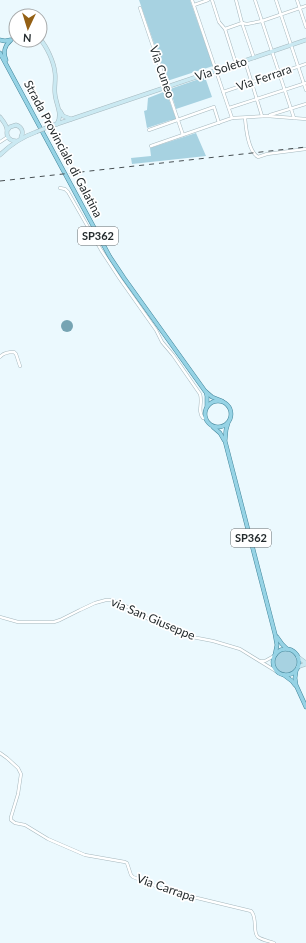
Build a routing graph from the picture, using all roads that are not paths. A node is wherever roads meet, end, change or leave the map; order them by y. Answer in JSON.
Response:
{"nodes":[{"id":1,"x":192,"y":0,"type":"edge"},
{"id":2,"x":208,"y":0,"type":"edge"},
{"id":3,"x":212,"y":0,"type":"edge"},
{"id":4,"x":236,"y":0,"type":"edge"},
{"id":5,"x":255,"y":0,"type":"edge"},
{"id":6,"x":276,"y":0,"type":"edge"},
{"id":7,"x":297,"y":0,"type":"edge"},
{"id":8,"x":194,"y":5,"type":"junction"},
{"id":9,"x":306,"y":6,"type":"edge"},
{"id":10,"x":140,"y":8,"type":"dead end"},
{"id":11,"x":300,"y":8,"type":"junction"},
{"id":12,"x":281,"y":15,"type":"junction"},
{"id":13,"x":262,"y":21,"type":"junction"},
{"id":14,"x":242,"y":23,"type":"junction"},
{"id":15,"x":306,"y":27,"type":"edge"},
{"id":16,"x":225,"y":29,"type":"junction"},
{"id":17,"x":306,"y":40,"type":"edge"},
{"id":18,"x":8,"y":42,"type":"edge"},
{"id":19,"x":291,"y":46,"type":"junction"},
{"id":20,"x":46,"y":48,"type":"edge"},
{"id":21,"x":0,"y":52,"type":"edge"},
{"id":22,"x":272,"y":52,"type":"junction"},
{"id":23,"x":0,"y":57,"type":"edge"},
{"id":24,"x":254,"y":58,"type":"junction"},
{"id":25,"x":245,"y":61,"type":"junction"},
{"id":26,"x":236,"y":64,"type":"junction"},
{"id":27,"x":306,"y":64,"type":"edge"},
{"id":28,"x":298,"y":66,"type":"junction"},
{"id":29,"x":9,"y":69,"type":"junction"},
{"id":30,"x":216,"y":71,"type":"junction"},
{"id":31,"x":279,"y":73,"type":"junction"},
{"id":32,"x":251,"y":82,"type":"junction"},
{"id":33,"x":305,"y":84,"type":"edge"},
{"id":34,"x":167,"y":87,"type":"junction"},
{"id":35,"x":285,"y":90,"type":"junction"},
{"id":36,"x":306,"y":90,"type":"edge"},
{"id":37,"x":223,"y":92,"type":"junction"},
{"id":38,"x":257,"y":99,"type":"junction"},
{"id":39,"x":306,"y":104,"type":"edge"},
{"id":40,"x":229,"y":108,"type":"junction"},
{"id":41,"x":291,"y":109,"type":"junction"},
{"id":42,"x":62,"y":116,"type":"junction"},
{"id":43,"x":262,"y":116,"type":"junction"},
{"id":44,"x":267,"y":116,"type":"junction"},
{"id":45,"x":0,"y":117,"type":"edge"},
{"id":46,"x":232,"y":118,"type":"junction"},
{"id":47,"x":245,"y":118,"type":"junction"},
{"id":48,"x":294,"y":118,"type":"junction"},
{"id":49,"x":72,"y":119,"type":"junction"},
{"id":50,"x":306,"y":119,"type":"edge"},
{"id":51,"x":178,"y":120,"type":"junction"},
{"id":52,"x":4,"y":122,"type":"junction"},
{"id":53,"x":64,"y":122,"type":"junction"},
{"id":54,"x":219,"y":123,"type":"junction"},
{"id":55,"x":58,"y":124,"type":"junction"},
{"id":56,"x":13,"y":125,"type":"junction"},
{"id":57,"x":22,"y":129,"type":"junction"},
{"id":58,"x":149,"y":130,"type":"dead end"},
{"id":59,"x":7,"y":131,"type":"junction"},
{"id":60,"x":36,"y":132,"type":"junction"},
{"id":61,"x":183,"y":135,"type":"junction"},
{"id":62,"x":21,"y":138,"type":"junction"},
{"id":63,"x":10,"y":139,"type":"junction"},
{"id":64,"x":16,"y":140,"type":"junction"},
{"id":65,"x":1,"y":141,"type":"edge"},
{"id":66,"x":151,"y":146,"type":"dead end"},
{"id":67,"x":8,"y":148,"type":"junction"},
{"id":68,"x":306,"y":149,"type":"edge"},
{"id":69,"x":0,"y":155,"type":"edge"},
{"id":70,"x":60,"y":188,"type":"dead end"},
{"id":71,"x":122,"y":278,"type":"junction"},
{"id":72,"x":0,"y":357,"type":"edge"},
{"id":73,"x":20,"y":366,"type":"dead end"},
{"id":74,"x":206,"y":391,"type":"junction"},
{"id":75,"x":222,"y":401,"type":"junction"},
{"id":76,"x":206,"y":408,"type":"junction"},
{"id":77,"x":206,"y":418,"type":"junction"},
{"id":78,"x":228,"y":423,"type":"junction"},
{"id":79,"x":213,"y":426,"type":"junction"},
{"id":80,"x":225,"y":441,"type":"junction"},
{"id":81,"x":0,"y":617,"type":"edge"},
{"id":82,"x":275,"y":634,"type":"junction"},
{"id":83,"x":288,"y":649,"type":"junction"},
{"id":84,"x":275,"y":655,"type":"junction"},
{"id":85,"x":298,"y":657,"type":"junction"},
{"id":86,"x":259,"y":661,"type":"junction"},
{"id":87,"x":306,"y":664,"type":"edge"},
{"id":88,"x":297,"y":668,"type":"junction"},
{"id":89,"x":279,"y":672,"type":"junction"},
{"id":90,"x":284,"y":675,"type":"junction"},
{"id":91,"x":297,"y":688,"type":"junction"},
{"id":92,"x":306,"y":707,"type":"edge"},
{"id":93,"x":0,"y":753,"type":"edge"},
{"id":94,"x":274,"y":943,"type":"edge"}],
"edges":[{"from":1,"to":8,"type":"street"},
{"from":2,"to":8,"type":"street"},
{"from":3,"to":16,"type":"street"},
{"from":4,"to":14,"type":"street"},
{"from":5,"to":13,"type":"street"},
{"from":6,"to":12,"type":"street"},
{"from":7,"to":11,"type":"street"},
{"from":8,"to":30,"type":"street"},
{"from":9,"to":11,"type":"street"},
{"from":10,"to":34,"type":"street","name":"Via Cuneo"},
{"from":11,"to":12,"type":"street"},
{"from":11,"to":15,"type":"street"},
{"from":12,"to":13,"type":"street"},
{"from":12,"to":19,"type":"street"},
{"from":13,"to":14,"type":"street"},
{"from":13,"to":22,"type":"street"},
{"from":14,"to":16,"type":"street"},
{"from":14,"to":24,"type":"street"},
{"from":16,"to":26,"type":"street"},
{"from":17,"to":19,"type":"street","name":"Via Soleto"},
{"from":18,"to":29,"type":"main road"},
{"from":19,"to":22,"type":"street","name":"Via Soleto"},
{"from":19,"to":28,"type":"street"},
{"from":20,"to":42,"type":"street"},
{"from":21,"to":29,"type":"main road","name":"Strada Provinciale di Galatina","number":"SP362"},
{"from":22,"to":24,"type":"street","name":"Via Soleto"},
{"from":22,"to":31,"type":"street"},
{"from":23,"to":29,"type":"main road"},
{"from":24,"to":25,"type":"street","name":"Via Soleto"},
{"from":25,"to":26,"type":"street","name":"Via Soleto"},
{"from":25,"to":32,"type":"street"},
{"from":26,"to":30,"type":"street","name":"Via Soleto"},
{"from":27,"to":28,"type":"street","name":"Via Ferrara"},
{"from":28,"to":31,"type":"street","name":"Via Ferrara"},
{"from":28,"to":33,"type":"street"},
{"from":29,"to":71,"type":"main road","name":"Strada Provinciale di Galatina","number":"SP362"},
{"from":30,"to":34,"type":"street","name":"Via Soleto"},
{"from":30,"to":37,"type":"street"},
{"from":31,"to":32,"type":"street","name":"Via Ferrara"},
{"from":31,"to":35,"type":"street"},
{"from":32,"to":37,"type":"street","name":"Via Ferrara"},
{"from":32,"to":38,"type":"street"},
{"from":33,"to":35,"type":"street"},
{"from":33,"to":36,"type":"street"},
{"from":34,"to":49,"type":"street","name":"Via Soleto"},
{"from":34,"to":51,"type":"street","name":"Via Cuneo"},
{"from":35,"to":38,"type":"street"},
{"from":35,"to":41,"type":"street"},
{"from":37,"to":40,"type":"street"},
{"from":38,"to":40,"type":"street"},
{"from":38,"to":43,"type":"street"},
{"from":39,"to":41,"type":"street"},
{"from":40,"to":46,"type":"street"},
{"from":41,"to":44,"type":"street"},
{"from":41,"to":48,"type":"street"},
{"from":42,"to":49,"type":"street"},
{"from":42,"to":53,"type":"street"},
{"from":42,"to":55,"type":"street"},
{"from":43,"to":44,"type":"street"},
{"from":43,"to":47,"type":"street"},
{"from":44,"to":48,"type":"street"},
{"from":45,"to":52,"type":"street"},
{"from":46,"to":47,"type":"street"},
{"from":46,"to":54,"type":"street"},
{"from":47,"to":68,"type":"street"},
{"from":48,"to":50,"type":"street"},
{"from":49,"to":53,"type":"street","name":"Via Soleto"},
{"from":51,"to":54,"type":"street"},
{"from":51,"to":58,"type":"street"},
{"from":51,"to":61,"type":"street","name":"Via Cuneo"},
{"from":52,"to":56,"type":"street"},
{"from":52,"to":59,"type":"street"},
{"from":53,"to":55,"type":"street","name":"Via Soleto"},
{"from":54,"to":61,"type":"street"},
{"from":55,"to":60,"type":"street","name":"Via Soleto","bridge":true},
{"from":56,"to":57,"type":"street"},
{"from":56,"to":59,"type":"street"},
{"from":57,"to":60,"type":"street"},
{"from":57,"to":62,"type":"street"},
{"from":59,"to":63,"type":"street"},
{"from":59,"to":65,"type":"street"},
{"from":60,"to":62,"type":"street","name":"Via Soleto"},
{"from":61,"to":66,"type":"street"},
{"from":62,"to":64,"type":"street"},
{"from":63,"to":64,"type":"street"},
{"from":63,"to":65,"type":"street"},
{"from":63,"to":67,"type":"street"},
{"from":64,"to":67,"type":"street"},
{"from":67,"to":69,"type":"street"},
{"from":70,"to":71,"type":"street"},
{"from":71,"to":74,"type":"main road","name":"Strada Provinciale di Galatina","number":"SP362"},
{"from":71,"to":77,"type":"street"},
{"from":72,"to":73,"type":"street"},
{"from":74,"to":75,"type":"main road","name":"Strada Provinciale di Galatina","number":"SP362"},
{"from":74,"to":76,"type":"main road"},
{"from":75,"to":76,"type":"main road"},
{"from":75,"to":78,"type":"main road","name":"Strada Provinciale di Galatina","number":"SP362"},
{"from":76,"to":77,"type":"main road"},
{"from":77,"to":79,"type":"main road","name":"Strada Provinciale di Galatina","number":"SP362"},
{"from":78,"to":79,"type":"main road"},
{"from":78,"to":80,"type":"main road","name":"Strada Provinciale di Galatina","number":"SP362"},
{"from":79,"to":80,"type":"main road","name":"Strada Provinciale di Galatina","number":"SP362"},
{"from":80,"to":82,"type":"main road","name":"Strada Provinciale di Galatina","number":"SP362"},
{"from":81,"to":86,"type":"street","name":"via San Giuseppe"},
{"from":82,"to":83,"type":"main road","name":"Strada Provinciale di Galatina","number":"SP362"},
{"from":82,"to":84,"type":"main road","name":"Strada Provinciale di Galatina","number":"SP362"},
{"from":83,"to":84,"type":"main road"},
{"from":83,"to":85,"type":"main road","name":"Strada Provinciale di Galatina","number":"SP362"},
{"from":84,"to":86,"type":"street"},
{"from":84,"to":89,"type":"main road","name":"Strada Provinciale di Galatina","number":"SP362"},
{"from":85,"to":87,"type":"street"},
{"from":85,"to":88,"type":"main road"},
{"from":86,"to":89,"type":"street","name":"via San Giuseppe"},
{"from":87,"to":88,"type":"street"},
{"from":88,"to":90,"type":"main road"},
{"from":88,"to":91,"type":"main road"},
{"from":89,"to":90,"type":"main road"},
{"from":90,"to":91,"type":"main road"},
{"from":91,"to":92,"type":"main road"},
{"from":93,"to":94,"type":"street","name":"Via Carrapa"}]}
